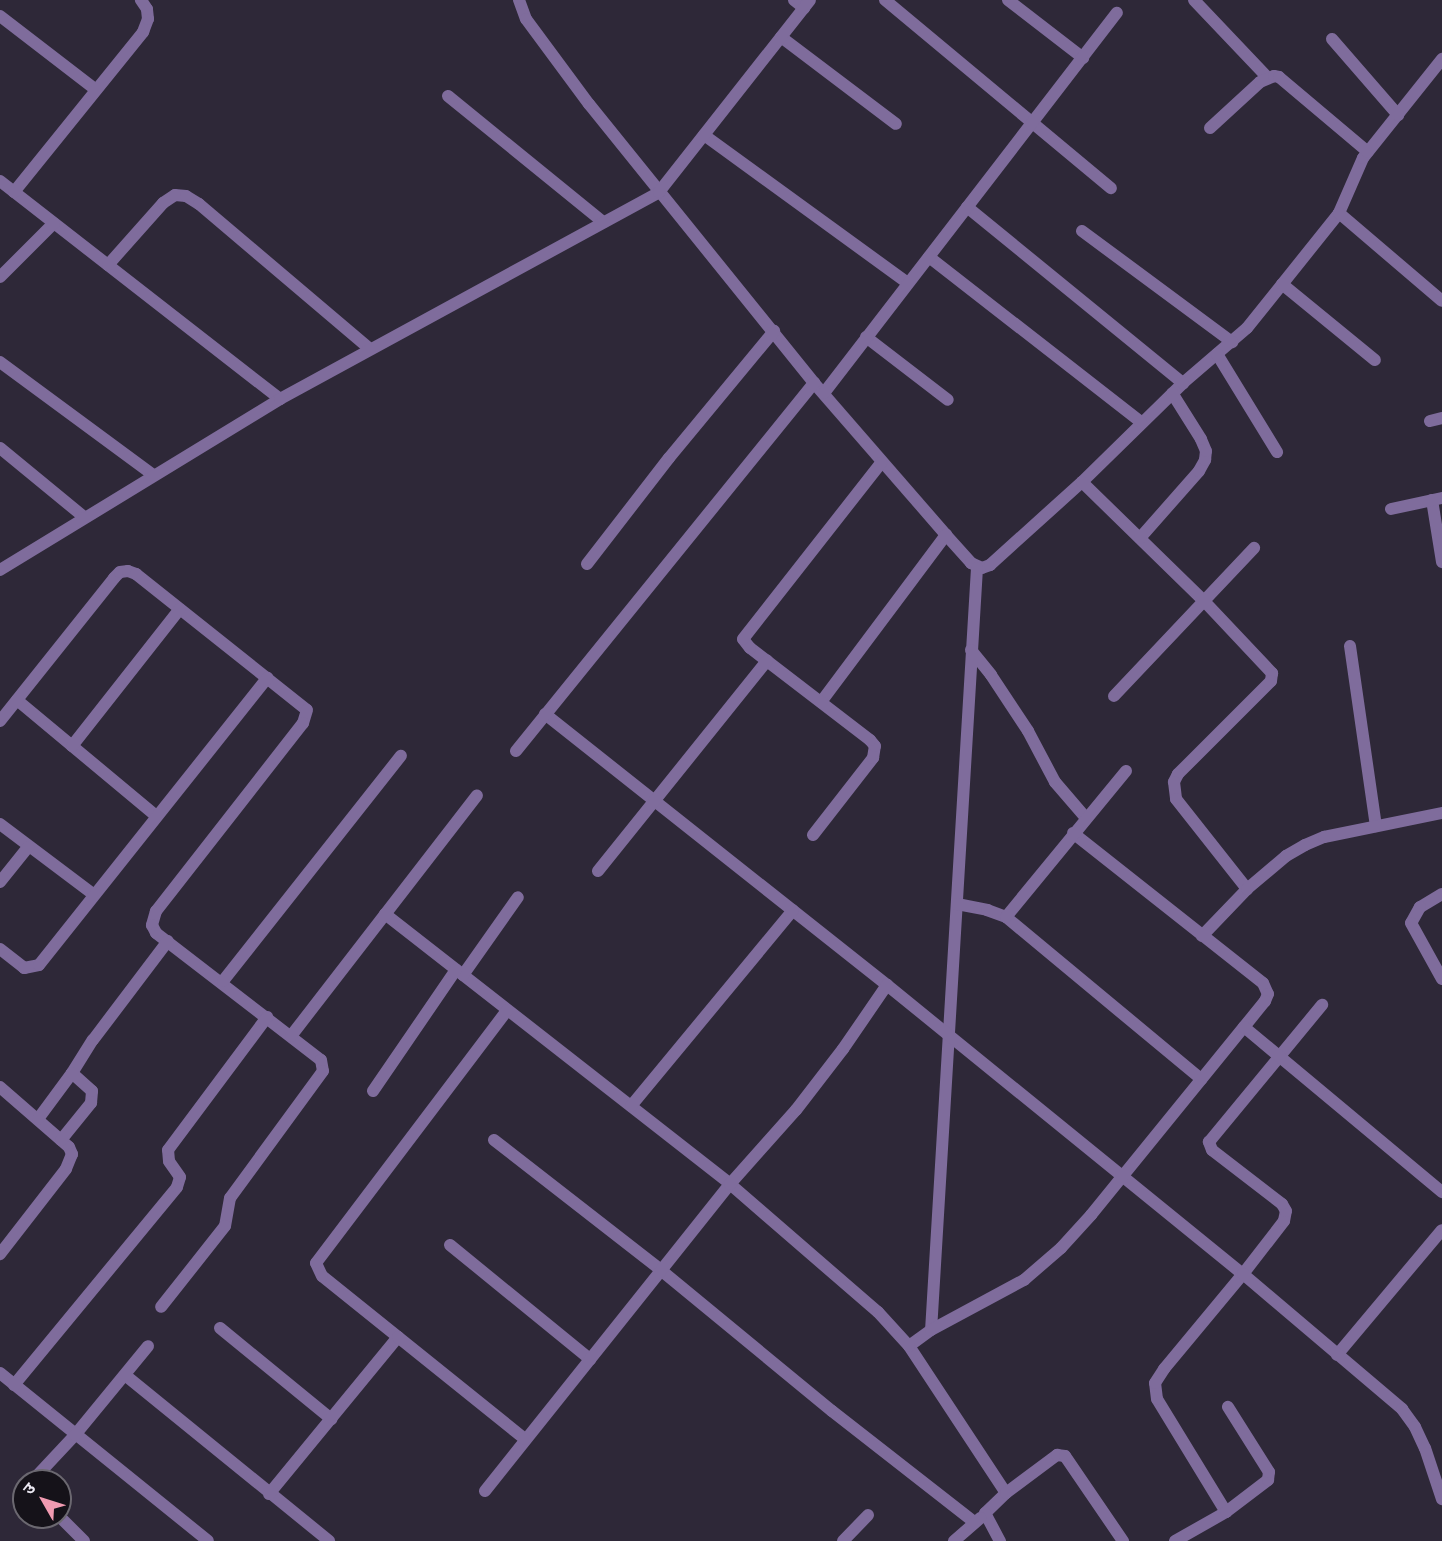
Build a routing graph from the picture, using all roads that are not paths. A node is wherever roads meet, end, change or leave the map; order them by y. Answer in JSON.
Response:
{"nodes":[{"id":1,"x":141,"y":0,"type":"edge"},
{"id":2,"x":519,"y":0,"type":"edge"},
{"id":3,"x":885,"y":0,"type":"edge"},
{"id":4,"x":1008,"y":0,"type":"edge"},
{"id":5,"x":1195,"y":1,"type":"edge"},
{"id":6,"x":803,"y":3,"type":"edge"},
{"id":7,"x":1117,"y":13,"type":"dead end"},
{"id":8,"x":0,"y":16,"type":"edge"},
{"id":9,"x":781,"y":38,"type":"junction"},
{"id":10,"x":1332,"y":39,"type":"dead end"},
{"id":11,"x":1083,"y":58,"type":"junction"},
{"id":12,"x":1442,"y":59,"type":"edge"},
{"id":13,"x":1267,"y":77,"type":"junction"},
{"id":14,"x":96,"y":90,"type":"junction"},
{"id":15,"x":448,"y":96,"type":"dead end"},
{"id":16,"x":1398,"y":115,"type":"junction"},
{"id":17,"x":896,"y":124,"type":"dead end"},
{"id":18,"x":1031,"y":124,"type":"junction"},
{"id":19,"x":1210,"y":128,"type":"dead end"},
{"id":20,"x":704,"y":135,"type":"junction"},
{"id":21,"x":1368,"y":152,"type":"junction"},
{"id":22,"x":0,"y":181,"type":"edge"},
{"id":23,"x":1111,"y":188,"type":"dead end"},
{"id":24,"x":14,"y":192,"type":"junction"},
{"id":25,"x":659,"y":192,"type":"junction"},
{"id":26,"x":967,"y":207,"type":"junction"},
{"id":27,"x":1339,"y":213,"type":"junction"},
{"id":28,"x":603,"y":222,"type":"junction"},
{"id":29,"x":54,"y":223,"type":"junction"},
{"id":30,"x":1082,"y":231,"type":"dead end"},
{"id":31,"x":929,"y":257,"type":"junction"},
{"id":32,"x":108,"y":265,"type":"junction"},
{"id":33,"x":0,"y":278,"type":"edge"},
{"id":34,"x":908,"y":283,"type":"junction"},
{"id":35,"x":1282,"y":284,"type":"junction"},
{"id":36,"x":1442,"y":301,"type":"edge"},
{"id":37,"x":774,"y":331,"type":"junction"},
{"id":38,"x":866,"y":337,"type":"junction"},
{"id":39,"x":1232,"y":342,"type":"junction"},
{"id":40,"x":370,"y":349,"type":"junction"},
{"id":41,"x":1217,"y":354,"type":"junction"},
{"id":42,"x":1375,"y":360,"type":"dead end"},
{"id":43,"x":0,"y":362,"type":"edge"},
{"id":44,"x":814,"y":383,"type":"junction"},
{"id":45,"x":1183,"y":383,"type":"junction"},
{"id":46,"x":824,"y":393,"type":"junction"},
{"id":47,"x":1172,"y":393,"type":"junction"},
{"id":48,"x":280,"y":399,"type":"junction"},
{"id":49,"x":948,"y":400,"type":"dead end"},
{"id":50,"x":1141,"y":422,"type":"junction"},
{"id":51,"x":0,"y":448,"type":"edge"},
{"id":52,"x":1277,"y":452,"type":"dead end"},
{"id":53,"x":881,"y":463,"type":"junction"},
{"id":54,"x":153,"y":475,"type":"junction"},
{"id":55,"x":1082,"y":482,"type":"junction"},
{"id":56,"x":1437,"y":499,"type":"edge"},
{"id":57,"x":1391,"y":509,"type":"dead end"},
{"id":58,"x":84,"y":517,"type":"junction"},
{"id":59,"x":946,"y":535,"type":"junction"},
{"id":60,"x":1140,"y":538,"type":"junction"},
{"id":61,"x":1254,"y":548,"type":"dead end"},
{"id":62,"x":1442,"y":562,"type":"edge"},
{"id":63,"x":587,"y":564,"type":"dead end"},
{"id":64,"x":977,"y":567,"type":"junction"},
{"id":65,"x":0,"y":570,"type":"edge"},
{"id":66,"x":1205,"y":602,"type":"junction"},
{"id":67,"x":180,"y":609,"type":"junction"},
{"id":68,"x":1350,"y":646,"type":"dead end"},
{"id":69,"x":971,"y":650,"type":"junction"},
{"id":70,"x":767,"y":661,"type":"junction"},
{"id":71,"x":267,"y":678,"type":"junction"},
{"id":72,"x":1114,"y":696,"type":"dead end"},
{"id":73,"x":17,"y":700,"type":"junction"},
{"id":74,"x":821,"y":702,"type":"junction"},
{"id":75,"x":545,"y":714,"type":"junction"},
{"id":76,"x":0,"y":721,"type":"edge"},
{"id":77,"x":72,"y":746,"type":"junction"},
{"id":78,"x":516,"y":751,"type":"dead end"},
{"id":79,"x":401,"y":756,"type":"dead end"},
{"id":80,"x":1126,"y":771,"type":"dead end"},
{"id":81,"x":477,"y":795,"type":"dead end"},
{"id":82,"x":655,"y":802,"type":"junction"},
{"id":83,"x":1442,"y":813,"type":"edge"},
{"id":84,"x":156,"y":816,"type":"junction"},
{"id":85,"x":1086,"y":818,"type":"junction"},
{"id":86,"x":0,"y":824,"type":"edge"},
{"id":87,"x":1376,"y":826,"type":"junction"},
{"id":88,"x":1073,"y":833,"type":"junction"},
{"id":89,"x":813,"y":836,"type":"dead end"},
{"id":90,"x":28,"y":847,"type":"junction"},
{"id":91,"x":598,"y":871,"type":"dead end"},
{"id":92,"x":0,"y":882,"type":"edge"},
{"id":93,"x":1247,"y":889,"type":"junction"},
{"id":94,"x":93,"y":894,"type":"junction"},
{"id":95,"x":1442,"y":894,"type":"edge"},
{"id":96,"x":518,"y":897,"type":"dead end"},
{"id":97,"x":957,"y":904,"type":"junction"},
{"id":98,"x":793,"y":910,"type":"junction"},
{"id":99,"x":385,"y":914,"type":"junction"},
{"id":100,"x":1006,"y":917,"type":"junction"},
{"id":101,"x":1202,"y":936,"type":"junction"},
{"id":102,"x":168,"y":941,"type":"junction"},
{"id":103,"x":0,"y":949,"type":"edge"},
{"id":104,"x":459,"y":973,"type":"junction"},
{"id":105,"x":1442,"y":979,"type":"edge"},
{"id":106,"x":223,"y":981,"type":"junction"},
{"id":107,"x":887,"y":985,"type":"junction"},
{"id":108,"x":1322,"y":1005,"type":"dead end"},
{"id":109,"x":507,"y":1010,"type":"junction"},
{"id":110,"x":267,"y":1017,"type":"junction"},
{"id":111,"x":1244,"y":1027,"type":"junction"},
{"id":112,"x":948,"y":1035,"type":"junction"},
{"id":113,"x":291,"y":1036,"type":"junction"},
{"id":114,"x":1280,"y":1055,"type":"junction"},
{"id":115,"x":72,"y":1073,"type":"junction"},
{"id":116,"x":1202,"y":1079,"type":"junction"},
{"id":117,"x":0,"y":1088,"type":"edge"},
{"id":118,"x":373,"y":1091,"type":"dead end"},
{"id":119,"x":631,"y":1106,"type":"junction"},
{"id":120,"x":38,"y":1119,"type":"junction"},
{"id":121,"x":61,"y":1140,"type":"junction"},
{"id":122,"x":494,"y":1140,"type":"dead end"},
{"id":123,"x":1123,"y":1176,"type":"junction"},
{"id":124,"x":730,"y":1184,"type":"junction"},
{"id":125,"x":1442,"y":1192,"type":"edge"},
{"id":126,"x":1442,"y":1230,"type":"edge"},
{"id":127,"x":450,"y":1245,"type":"dead end"},
{"id":128,"x":0,"y":1254,"type":"edge"},
{"id":129,"x":662,"y":1271,"type":"junction"},
{"id":130,"x":1243,"y":1274,"type":"junction"},
{"id":131,"x":161,"y":1307,"type":"dead end"},
{"id":132,"x":220,"y":1328,"type":"dead end"},
{"id":133,"x":931,"y":1330,"type":"junction"},
{"id":134,"x":398,"y":1337,"type":"junction"},
{"id":135,"x":148,"y":1346,"type":"dead end"},
{"id":136,"x":909,"y":1346,"type":"junction"},
{"id":137,"x":1337,"y":1355,"type":"junction"},
{"id":138,"x":590,"y":1359,"type":"junction"},
{"id":139,"x":0,"y":1373,"type":"edge"},
{"id":140,"x":125,"y":1375,"type":"junction"},
{"id":141,"x":14,"y":1385,"type":"junction"},
{"id":142,"x":1228,"y":1407,"type":"dead end"},
{"id":143,"x":331,"y":1419,"type":"junction"},
{"id":144,"x":75,"y":1435,"type":"junction"},
{"id":145,"x":525,"y":1439,"type":"junction"},
{"id":146,"x":43,"y":1469,"type":"edge"},
{"id":147,"x":485,"y":1491,"type":"dead end"},
{"id":148,"x":1006,"y":1492,"type":"junction"},
{"id":149,"x":269,"y":1494,"type":"junction"},
{"id":150,"x":1442,"y":1499,"type":"edge"},
{"id":151,"x":1226,"y":1512,"type":"junction"},
{"id":152,"x":985,"y":1513,"type":"junction"},
{"id":153,"x":868,"y":1515,"type":"dead end"},
{"id":154,"x":975,"y":1522,"type":"junction"},
{"id":155,"x":72,"y":1529,"type":"edge"},
{"id":156,"x":84,"y":1541,"type":"edge"},
{"id":157,"x":208,"y":1541,"type":"edge"},
{"id":158,"x":329,"y":1541,"type":"edge"},
{"id":159,"x":843,"y":1541,"type":"edge"},
{"id":160,"x":954,"y":1541,"type":"edge"},
{"id":161,"x":1000,"y":1541,"type":"edge"},
{"id":162,"x":1123,"y":1541,"type":"edge"},
{"id":163,"x":1175,"y":1541,"type":"edge"}],
"edges":[{"from":1,"to":14,"type":"street"},
{"from":2,"to":25,"type":"street"},
{"from":3,"to":18,"type":"street"},
{"from":4,"to":11,"type":"street"},
{"from":5,"to":13,"type":"street"},
{"from":6,"to":9,"type":"street"},
{"from":7,"to":11,"type":"street"},
{"from":8,"to":14,"type":"street"},
{"from":9,"to":17,"type":"street"},
{"from":9,"to":20,"type":"street"},
{"from":10,"to":16,"type":"street"},
{"from":11,"to":18,"type":"street"},
{"from":12,"to":16,"type":"street"},
{"from":13,"to":19,"type":"street"},
{"from":13,"to":21,"type":"street"},
{"from":14,"to":24,"type":"street"},
{"from":15,"to":28,"type":"street"},
{"from":16,"to":21,"type":"street"},
{"from":18,"to":23,"type":"street"},
{"from":18,"to":26,"type":"street"},
{"from":20,"to":25,"type":"street"},
{"from":20,"to":34,"type":"street"},
{"from":21,"to":27,"type":"street"},
{"from":22,"to":24,"type":"street"},
{"from":24,"to":29,"type":"street"},
{"from":25,"to":28,"type":"street"},
{"from":25,"to":37,"type":"street"},
{"from":26,"to":31,"type":"street"},
{"from":26,"to":45,"type":"street"},
{"from":27,"to":35,"type":"street"},
{"from":27,"to":36,"type":"street"},
{"from":28,"to":40,"type":"street"},
{"from":29,"to":32,"type":"street"},
{"from":29,"to":33,"type":"street"},
{"from":30,"to":39,"type":"street"},
{"from":31,"to":34,"type":"street"},
{"from":31,"to":50,"type":"street"},
{"from":32,"to":40,"type":"street"},
{"from":32,"to":48,"type":"street"},
{"from":34,"to":38,"type":"street"},
{"from":35,"to":39,"type":"street"},
{"from":35,"to":42,"type":"street"},
{"from":37,"to":44,"type":"street"},
{"from":37,"to":63,"type":"street"},
{"from":38,"to":46,"type":"street"},
{"from":38,"to":49,"type":"street"},
{"from":39,"to":41,"type":"street"},
{"from":40,"to":48,"type":"street"},
{"from":41,"to":45,"type":"street"},
{"from":41,"to":52,"type":"street"},
{"from":43,"to":54,"type":"street"},
{"from":44,"to":46,"type":"street"},
{"from":44,"to":75,"type":"street"},
{"from":45,"to":47,"type":"street"},
{"from":46,"to":53,"type":"street"},
{"from":47,"to":50,"type":"street"},
{"from":47,"to":60,"type":"street"},
{"from":48,"to":54,"type":"street"},
{"from":50,"to":55,"type":"street"},
{"from":51,"to":58,"type":"street"},
{"from":53,"to":59,"type":"street"},
{"from":53,"to":70,"type":"street"},
{"from":54,"to":58,"type":"street"},
{"from":55,"to":60,"type":"street"},
{"from":55,"to":64,"type":"street"},
{"from":56,"to":57,"type":"street"},
{"from":56,"to":62,"type":"street"},
{"from":58,"to":65,"type":"street"},
{"from":59,"to":64,"type":"street"},
{"from":59,"to":74,"type":"street"},
{"from":60,"to":66,"type":"street"},
{"from":61,"to":66,"type":"street"},
{"from":64,"to":69,"type":"street"},
{"from":66,"to":72,"type":"street"},
{"from":66,"to":93,"type":"street"},
{"from":67,"to":71,"type":"street"},
{"from":67,"to":73,"type":"street"},
{"from":67,"to":77,"type":"street"},
{"from":68,"to":87,"type":"street"},
{"from":69,"to":85,"type":"street"},
{"from":69,"to":97,"type":"street"},
{"from":70,"to":74,"type":"street"},
{"from":70,"to":82,"type":"street"},
{"from":71,"to":84,"type":"street"},
{"from":71,"to":102,"type":"street"},
{"from":73,"to":76,"type":"street"},
{"from":73,"to":77,"type":"street"},
{"from":74,"to":89,"type":"street"},
{"from":75,"to":78,"type":"street"},
{"from":75,"to":82,"type":"street"},
{"from":77,"to":84,"type":"street"},
{"from":79,"to":106,"type":"street"},
{"from":80,"to":85,"type":"street"},
{"from":81,"to":99,"type":"street"},
{"from":82,"to":91,"type":"street"},
{"from":82,"to":98,"type":"street"},
{"from":83,"to":87,"type":"street"},
{"from":84,"to":94,"type":"street"},
{"from":85,"to":88,"type":"street"},
{"from":86,"to":90,"type":"street"},
{"from":87,"to":93,"type":"street"},
{"from":88,"to":100,"type":"street"},
{"from":88,"to":101,"type":"street"},
{"from":90,"to":92,"type":"street"},
{"from":90,"to":94,"type":"street"},
{"from":93,"to":101,"type":"street"},
{"from":94,"to":103,"type":"street"},
{"from":95,"to":105,"type":"street"},
{"from":96,"to":104,"type":"street"},
{"from":97,"to":100,"type":"street"},
{"from":97,"to":112,"type":"street"},
{"from":98,"to":107,"type":"street"},
{"from":98,"to":119,"type":"street"},
{"from":99,"to":104,"type":"street"},
{"from":99,"to":113,"type":"street"},
{"from":100,"to":116,"type":"street"},
{"from":101,"to":111,"type":"street"},
{"from":102,"to":106,"type":"street"},
{"from":102,"to":115,"type":"street"},
{"from":104,"to":109,"type":"street"},
{"from":104,"to":118,"type":"street"},
{"from":106,"to":110,"type":"street"},
{"from":107,"to":112,"type":"street"},
{"from":107,"to":124,"type":"street"},
{"from":108,"to":114,"type":"street"},
{"from":109,"to":119,"type":"street"},
{"from":109,"to":134,"type":"street"},
{"from":110,"to":113,"type":"street"},
{"from":110,"to":141,"type":"street"},
{"from":111,"to":114,"type":"street"},
{"from":111,"to":116,"type":"street"},
{"from":112,"to":123,"type":"street"},
{"from":112,"to":133,"type":"street"},
{"from":113,"to":131,"type":"street"},
{"from":114,"to":125,"type":"street"},
{"from":114,"to":130,"type":"street"},
{"from":115,"to":120,"type":"street"},
{"from":115,"to":121,"type":"street"},
{"from":116,"to":123,"type":"street"},
{"from":117,"to":120,"type":"street"},
{"from":119,"to":124,"type":"street"},
{"from":120,"to":121,"type":"street"},
{"from":121,"to":128,"type":"street"},
{"from":122,"to":129,"type":"street"},
{"from":123,"to":130,"type":"street"},
{"from":123,"to":133,"type":"street"},
{"from":124,"to":129,"type":"street"},
{"from":124,"to":136,"type":"street"},
{"from":126,"to":137,"type":"street"},
{"from":127,"to":138,"type":"street"},
{"from":129,"to":138,"type":"street"},
{"from":129,"to":154,"type":"street"},
{"from":130,"to":137,"type":"street"},
{"from":130,"to":151,"type":"street"},
{"from":132,"to":143,"type":"street"},
{"from":133,"to":136,"type":"street"},
{"from":134,"to":143,"type":"street"},
{"from":134,"to":145,"type":"street"},
{"from":135,"to":140,"type":"street"},
{"from":136,"to":148,"type":"street"},
{"from":137,"to":150,"type":"street"},
{"from":138,"to":145,"type":"street"},
{"from":139,"to":141,"type":"street"},
{"from":140,"to":144,"type":"street"},
{"from":140,"to":149,"type":"street"},
{"from":141,"to":144,"type":"street"},
{"from":142,"to":151,"type":"street"},
{"from":143,"to":149,"type":"street"},
{"from":144,"to":146,"type":"street"},
{"from":144,"to":157,"type":"street"},
{"from":145,"to":147,"type":"street"},
{"from":148,"to":152,"type":"street"},
{"from":148,"to":162,"type":"street"},
{"from":149,"to":158,"type":"street"},
{"from":151,"to":163,"type":"street"},
{"from":152,"to":154,"type":"street"},
{"from":152,"to":161,"type":"street"},
{"from":153,"to":159,"type":"street"},
{"from":154,"to":160,"type":"street"},
{"from":155,"to":156,"type":"street"}]}
